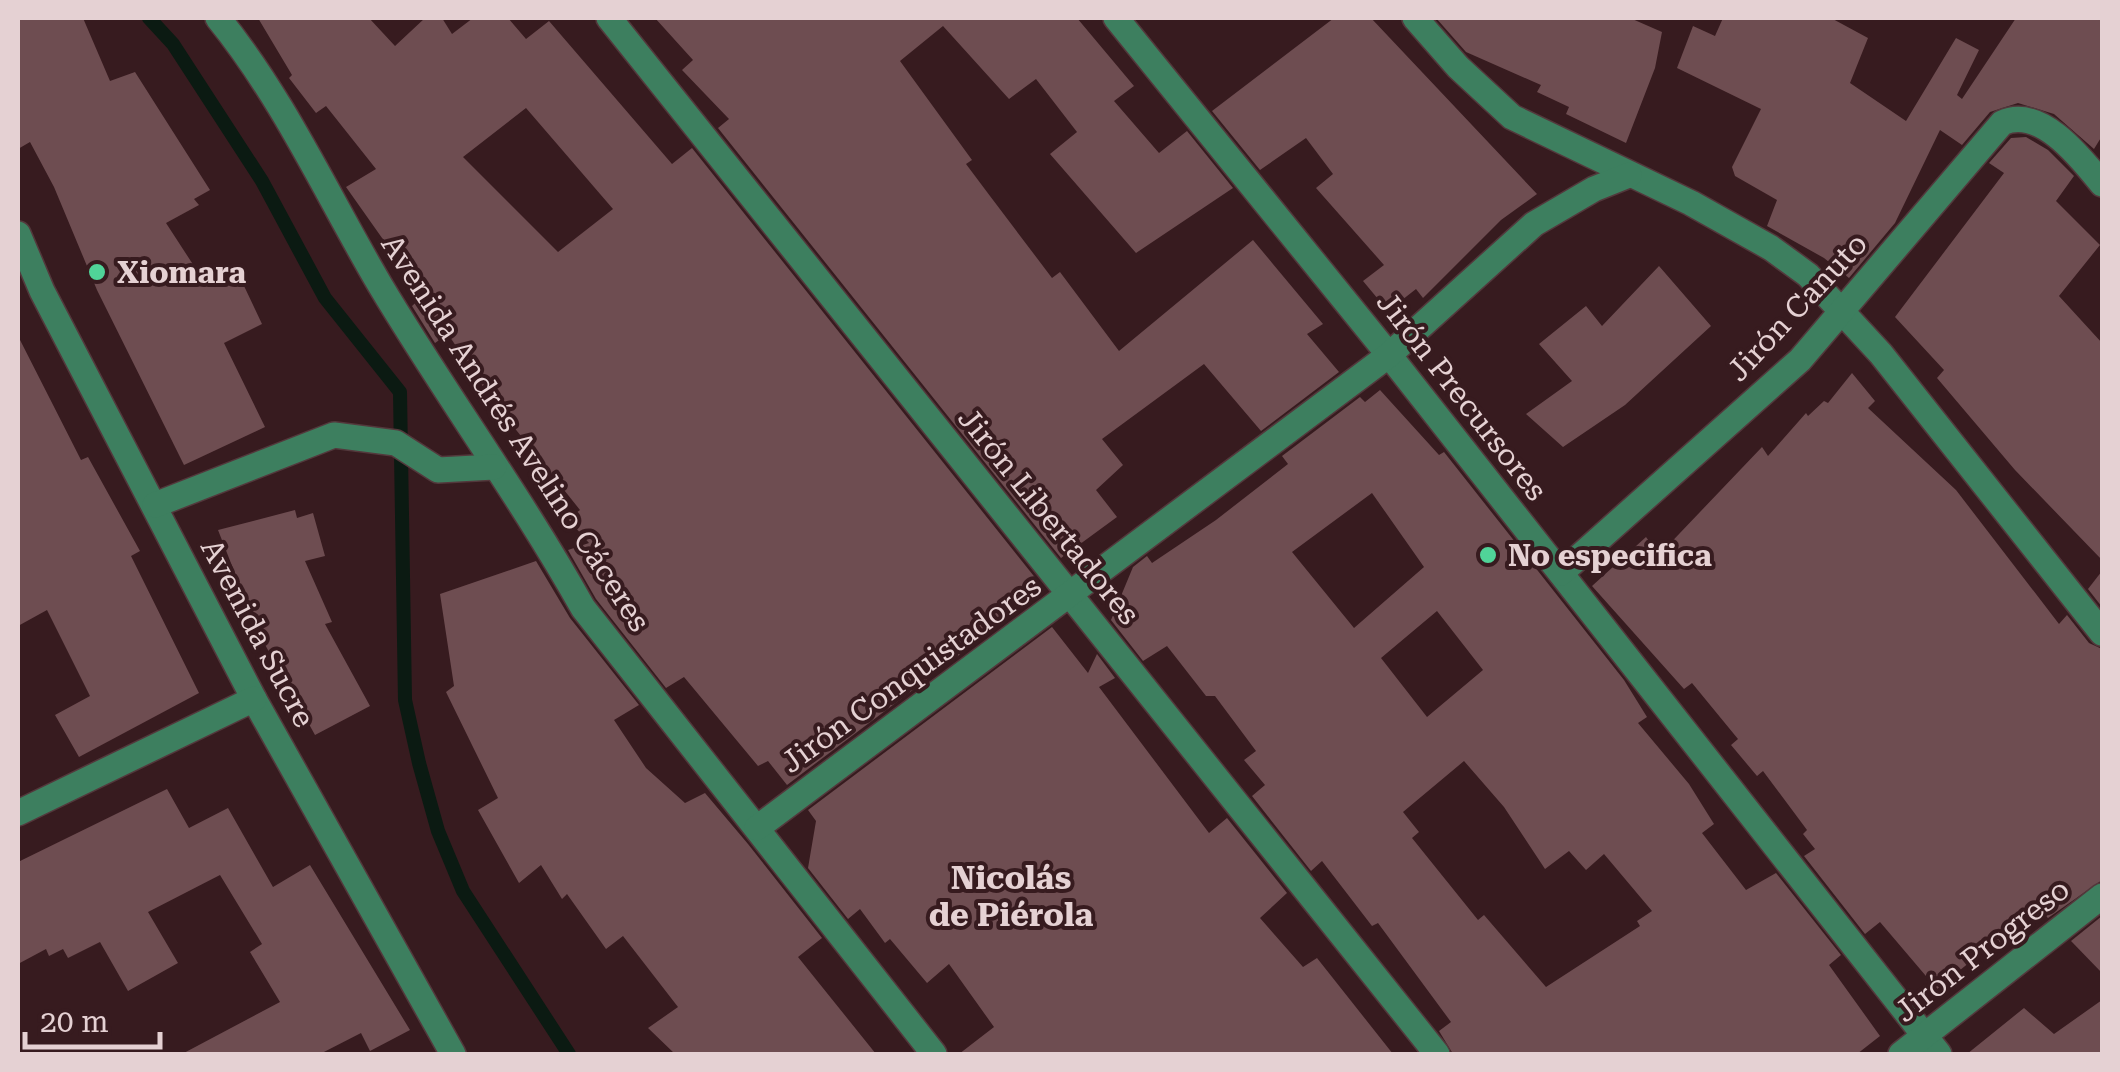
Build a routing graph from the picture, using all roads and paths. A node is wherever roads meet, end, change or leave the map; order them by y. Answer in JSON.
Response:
{"nodes":[{"id":1,"x":218,"y":18,"type":"edge"},
{"id":2,"x":610,"y":18,"type":"edge"},
{"id":3,"x":1116,"y":18,"type":"edge"},
{"id":4,"x":1415,"y":18,"type":"edge"},
{"id":5,"x":1628,"y":175,"type":"junction"},
{"id":6,"x":2102,"y":184,"type":"edge"},
{"id":7,"x":18,"y":234,"type":"edge"},
{"id":8,"x":42,"y":291,"type":"junction"},
{"id":9,"x":18,"y":302,"type":"edge"},
{"id":10,"x":1844,"y":312,"type":"junction"},
{"id":11,"x":1389,"y":356,"type":"junction"},
{"id":12,"x":494,"y":467,"type":"junction"},
{"id":13,"x":155,"y":505,"type":"junction"},
{"id":14,"x":1561,"y":574,"type":"junction"},
{"id":15,"x":1072,"y":596,"type":"junction"},
{"id":16,"x":2102,"y":633,"type":"edge"},
{"id":17,"x":254,"y":700,"type":"junction"},
{"id":18,"x":18,"y":813,"type":"edge"},
{"id":19,"x":757,"y":828,"type":"junction"},
{"id":20,"x":2102,"y":896,"type":"edge"},
{"id":21,"x":1932,"y":1045,"type":"edge"},
{"id":22,"x":451,"y":1054,"type":"edge"},
{"id":23,"x":934,"y":1054,"type":"edge"},
{"id":24,"x":1437,"y":1054,"type":"edge"},
{"id":25,"x":1901,"y":1054,"type":"edge"}],
"edges":[{"from":1,"to":12,"type":"street","name":"Avenida Andrés Avelino Cáceres"},
{"from":2,"to":15,"type":"street","name":"Jirón Libertadores"},
{"from":3,"to":11,"type":"street","name":"Jirón Precursores"},
{"from":4,"to":5,"type":"street"},
{"from":5,"to":10,"type":"street"},
{"from":5,"to":11,"type":"street","name":"Jirón Conquistadores"},
{"from":6,"to":10,"type":"street","name":"Jirón Canuto"},
{"from":7,"to":8,"type":"street","name":"Avenida Sucre"},
{"from":8,"to":9,"type":"street"},
{"from":8,"to":13,"type":"street","name":"Avenida Sucre"},
{"from":10,"to":14,"type":"street","name":"Jirón Canuto"},
{"from":10,"to":16,"type":"street"},
{"from":11,"to":14,"type":"street","name":"Jirón Precursores"},
{"from":11,"to":15,"type":"street","name":"Jirón Conquistadores"},
{"from":12,"to":13,"type":"street"},
{"from":12,"to":19,"type":"street","name":"Avenida Andrés Avelino Cáceres"},
{"from":13,"to":17,"type":"street","name":"Avenida Sucre"},
{"from":14,"to":21,"type":"street","name":"Jirón Precursores"},
{"from":15,"to":19,"type":"street","name":"Jirón Conquistadores"},
{"from":15,"to":24,"type":"street","name":"Jirón Libertadores"},
{"from":17,"to":18,"type":"street"},
{"from":17,"to":22,"type":"street","name":"Avenida Sucre"},
{"from":19,"to":23,"type":"street","name":"Avenida Andrés Avelino Cáceres"},
{"from":20,"to":21,"type":"street","name":"Jirón Progreso"},
{"from":21,"to":25,"type":"street","name":"Jirón Progreso"}]}
